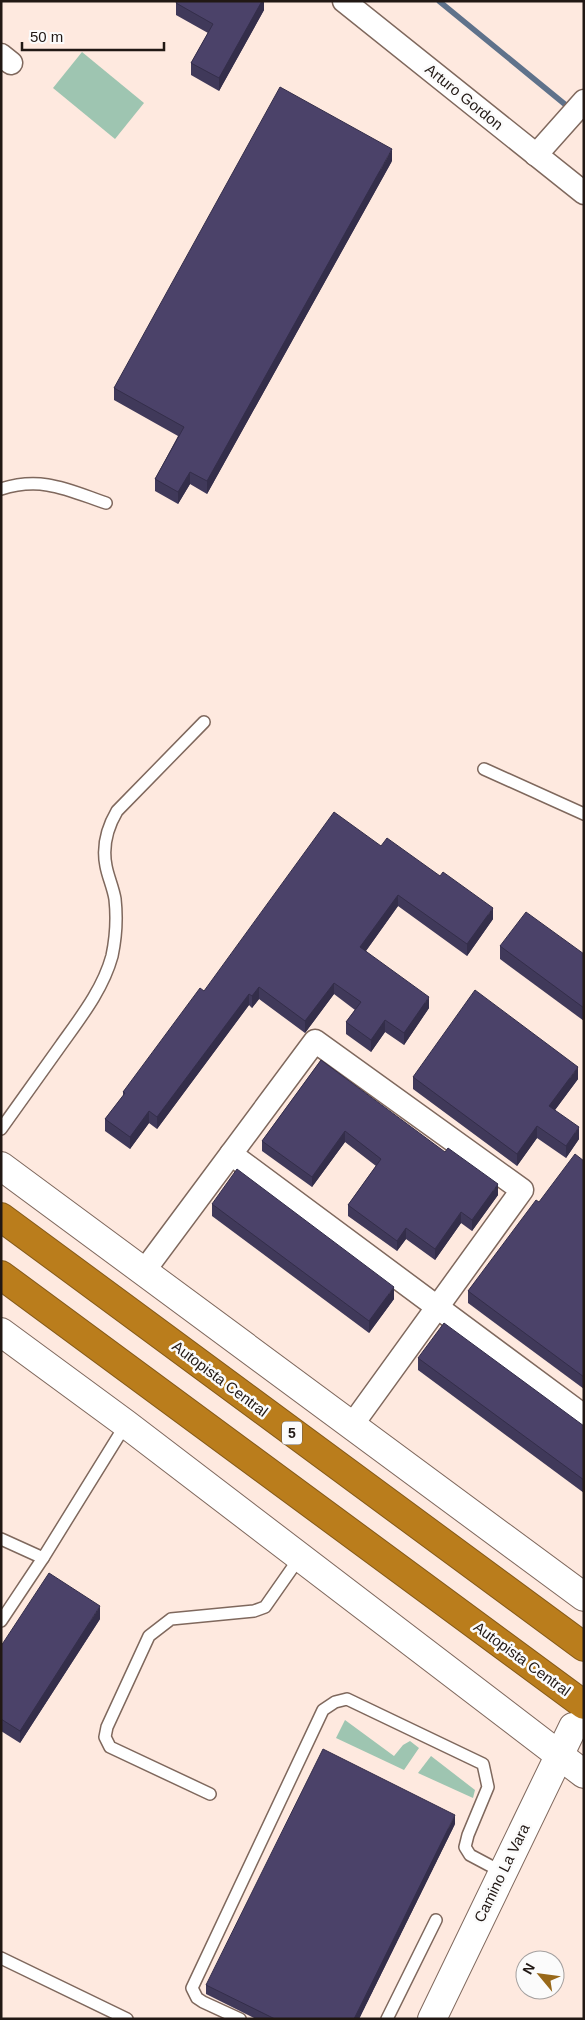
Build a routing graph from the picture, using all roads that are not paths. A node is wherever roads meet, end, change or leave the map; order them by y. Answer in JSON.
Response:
{"nodes":[{"id":1,"x":344,"y":1,"type":"edge"},
{"id":2,"x":584,"y":101,"type":"edge"},
{"id":3,"x":536,"y":155,"type":"junction"},
{"id":4,"x":584,"y":193,"type":"edge"},
{"id":5,"x":1,"y":489,"type":"edge"},
{"id":6,"x":106,"y":503,"type":"dead end"},
{"id":7,"x":204,"y":722,"type":"dead end"},
{"id":8,"x":484,"y":769,"type":"dead end"},
{"id":9,"x":584,"y":814,"type":"edge"},
{"id":10,"x":1,"y":1129,"type":"edge"},
{"id":11,"x":231,"y":1154,"type":"junction"},
{"id":12,"x":1,"y":1166,"type":"edge"},
{"id":13,"x":1,"y":1217,"type":"edge"},
{"id":14,"x":144,"y":1271,"type":"junction"},
{"id":15,"x":1,"y":1275,"type":"edge"},
{"id":16,"x":436,"y":1308,"type":"junction"},
{"id":17,"x":1,"y":1332,"type":"edge"},
{"id":18,"x":584,"y":1416,"type":"edge"},
{"id":19,"x":126,"y":1424,"type":"junction"},
{"id":20,"x":352,"y":1425,"type":"junction"},
{"id":21,"x":1,"y":1539,"type":"edge"},
{"id":22,"x":300,"y":1557,"type":"junction"},
{"id":23,"x":43,"y":1558,"type":"junction"},
{"id":24,"x":578,"y":1590,"type":"edge"},
{"id":25,"x":1,"y":1622,"type":"edge"},
{"id":26,"x":584,"y":1647,"type":"edge"},
{"id":27,"x":578,"y":1716,"type":"edge"},
{"id":28,"x":558,"y":1755,"type":"junction"},
{"id":29,"x":584,"y":1774,"type":"edge"},
{"id":30,"x":210,"y":1794,"type":"dead end"},
{"id":31,"x":502,"y":1872,"type":"junction"},
{"id":32,"x":436,"y":1920,"type":"dead end"},
{"id":33,"x":1,"y":1958,"type":"edge"},
{"id":34,"x":128,"y":2019,"type":"edge"},
{"id":35,"x":240,"y":2019,"type":"edge"},
{"id":36,"x":388,"y":2019,"type":"edge"},
{"id":37,"x":432,"y":2019,"type":"edge"}],
"edges":[{"from":1,"to":3,"type":"street","name":"Arturo Gordon"},
{"from":2,"to":3,"type":"street"},
{"from":3,"to":4,"type":"street","name":"Arturo Gordon"},
{"from":5,"to":6,"type":"lane"},
{"from":7,"to":10,"type":"lane"},
{"from":8,"to":9,"type":"lane"},
{"from":11,"to":14,"type":"street"},
{"from":11,"to":16,"type":"street"},
{"from":11,"to":16,"type":"street"},
{"from":12,"to":14,"type":"street"},
{"from":13,"to":26,"type":"highway","name":"Autopista Central","number":"5"},
{"from":14,"to":20,"type":"street"},
{"from":15,"to":27,"type":"highway","name":"Autopista Central"},
{"from":16,"to":18,"type":"street"},
{"from":16,"to":20,"type":"street"},
{"from":17,"to":19,"type":"street"},
{"from":19,"to":22,"type":"street"},
{"from":19,"to":23,"type":"lane"},
{"from":20,"to":24,"type":"street"},
{"from":21,"to":23,"type":"lane"},
{"from":22,"to":28,"type":"street"},
{"from":22,"to":30,"type":"lane"},
{"from":23,"to":25,"type":"lane"},
{"from":27,"to":28,"type":"street","name":"Camino La Vara"},
{"from":28,"to":29,"type":"street"},
{"from":28,"to":31,"type":"street","name":"Camino La Vara"},
{"from":31,"to":35,"type":"lane"},
{"from":31,"to":37,"type":"street","name":"Camino La Vara"},
{"from":32,"to":36,"type":"lane"},
{"from":33,"to":34,"type":"lane"}]}
